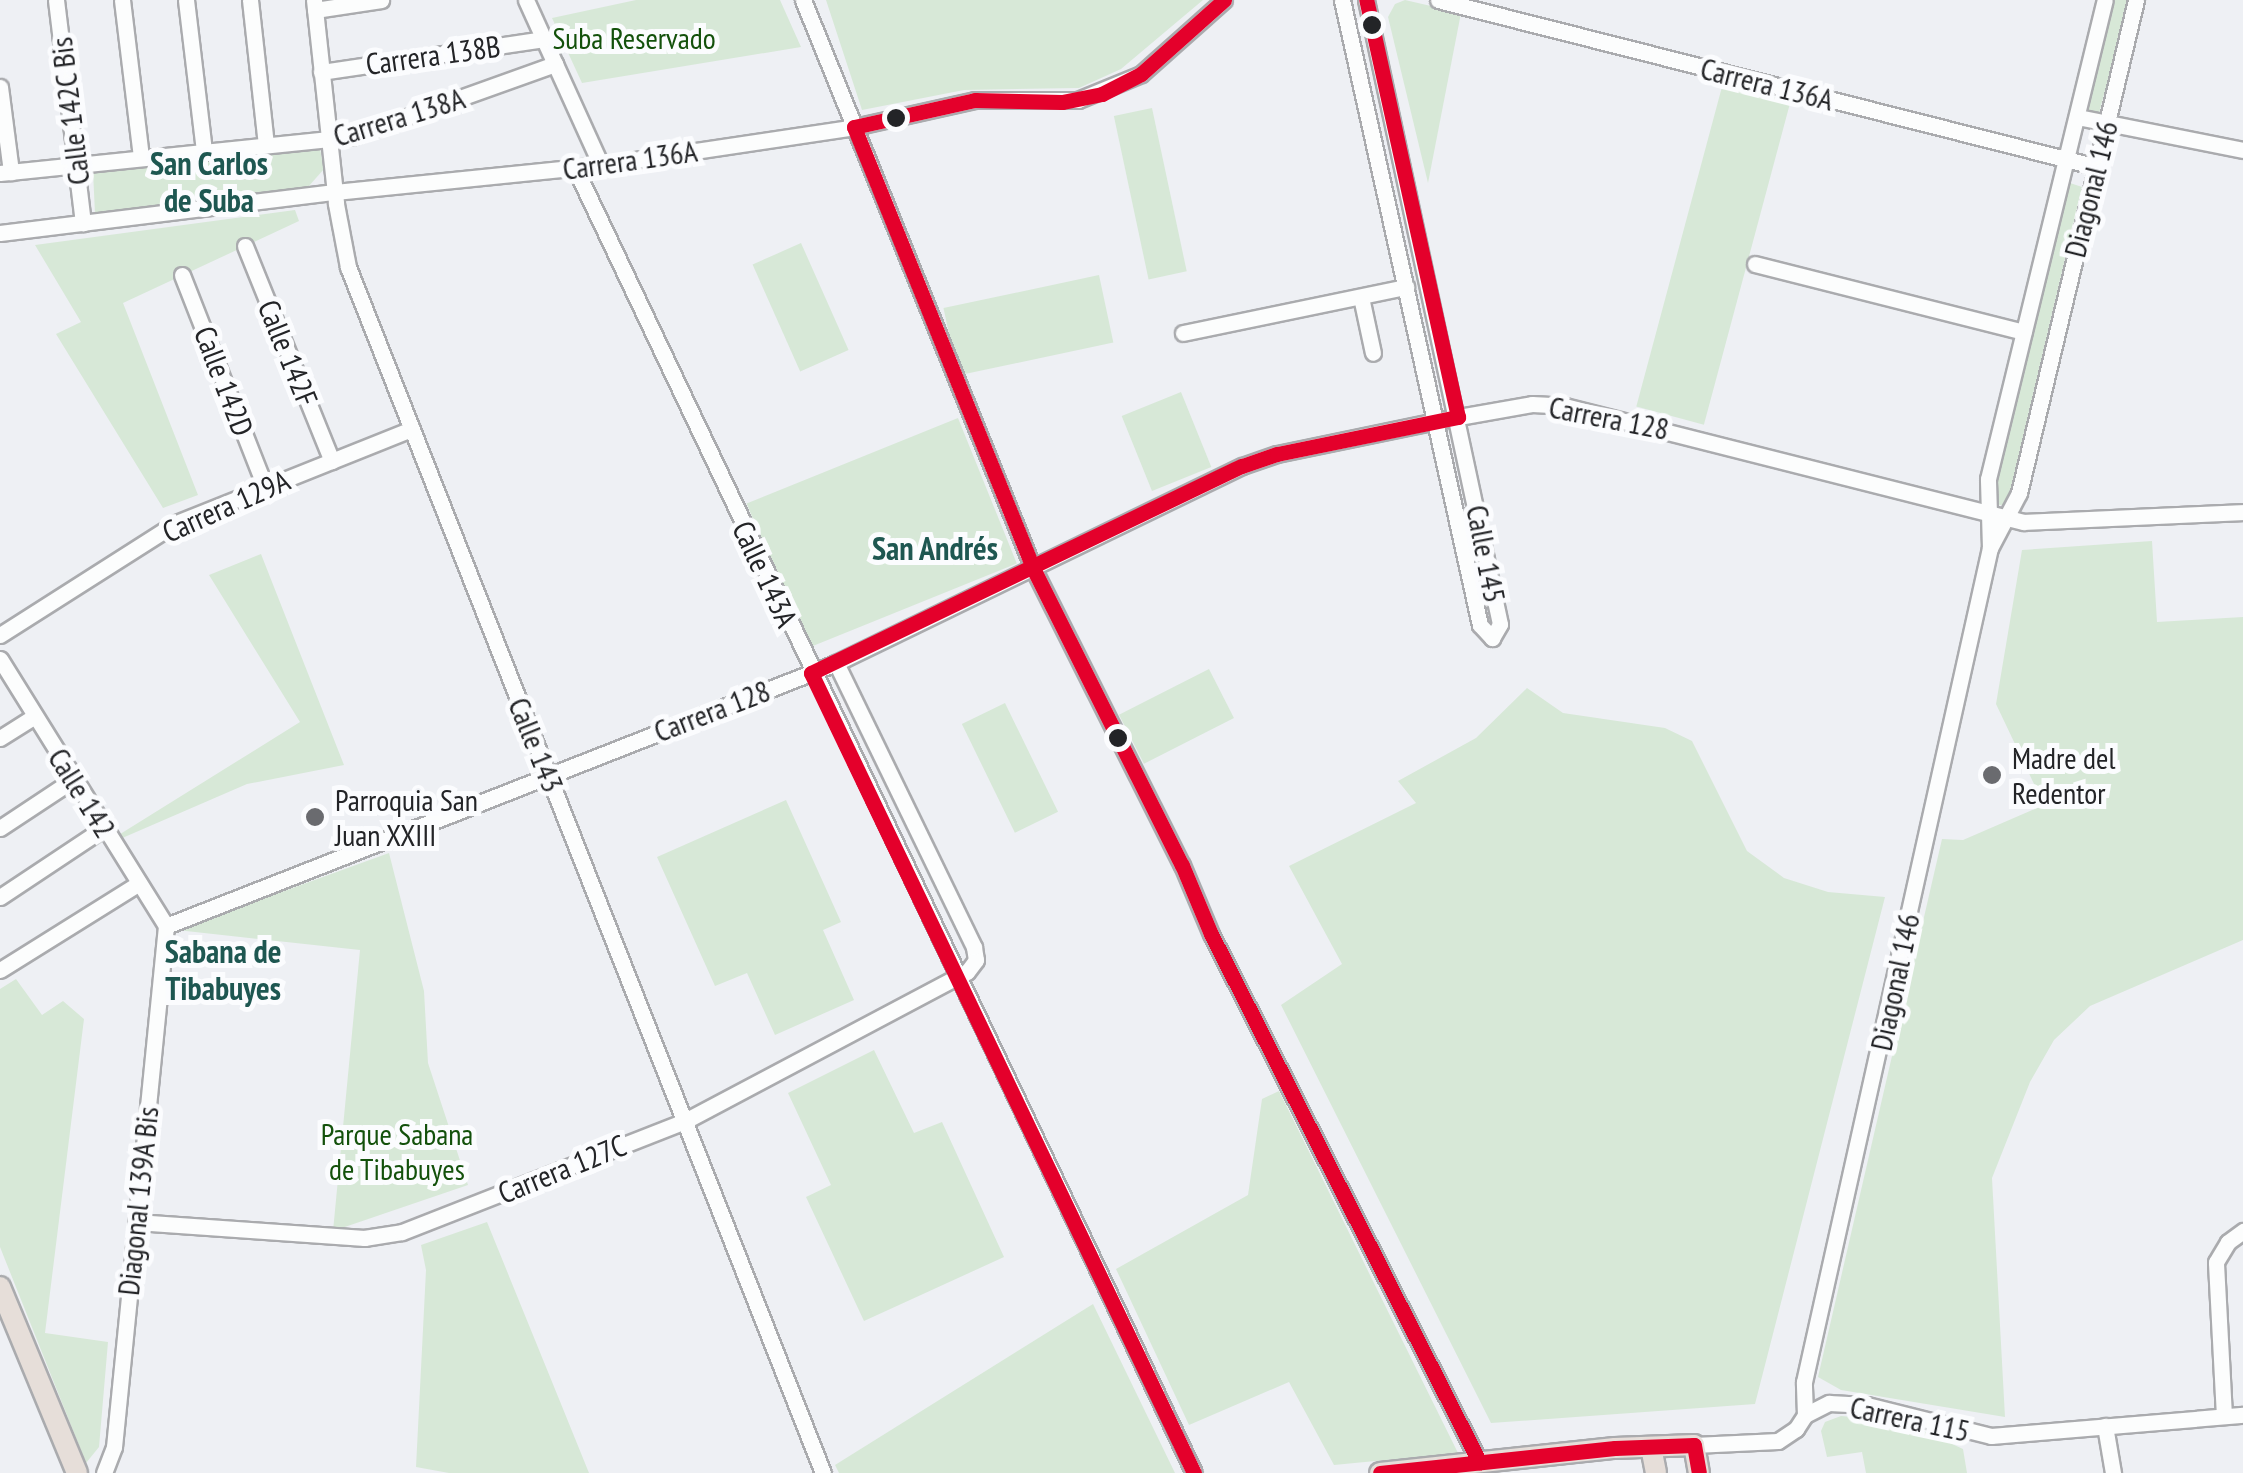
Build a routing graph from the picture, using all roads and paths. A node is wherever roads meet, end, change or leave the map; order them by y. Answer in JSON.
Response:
{"nodes":[{"id":1,"x":56,"y":0,"type":"edge"},
{"id":2,"x":122,"y":0,"type":"edge"},
{"id":3,"x":186,"y":0,"type":"edge"},
{"id":4,"x":250,"y":0,"type":"edge"},
{"id":5,"x":381,"y":0,"type":"edge"},
{"id":6,"x":526,"y":0,"type":"edge"},
{"id":7,"x":803,"y":0,"type":"edge"},
{"id":8,"x":1224,"y":0,"type":"edge"},
{"id":9,"x":1342,"y":0,"type":"edge"},
{"id":10,"x":1366,"y":0,"type":"edge"},
{"id":11,"x":1438,"y":0,"type":"edge"},
{"id":12,"x":2105,"y":0,"type":"edge"},
{"id":13,"x":2136,"y":0,"type":"edge"},
{"id":14,"x":314,"y":5,"type":"edge"},
{"id":15,"x":544,"y":39,"type":"junction"},
{"id":16,"x":555,"y":64,"type":"junction"},
{"id":17,"x":322,"y":72,"type":"junction"},
{"id":18,"x":0,"y":87,"type":"edge"},
{"id":19,"x":2078,"y":117,"type":"junction"},
{"id":20,"x":2108,"y":123,"type":"junction"},
{"id":21,"x":854,"y":128,"type":"junction"},
{"id":22,"x":329,"y":140,"type":"junction"},
{"id":23,"x":266,"y":145,"type":"junction"},
{"id":24,"x":204,"y":150,"type":"junction"},
{"id":25,"x":2243,"y":150,"type":"edge"},
{"id":26,"x":141,"y":157,"type":"junction"},
{"id":27,"x":2067,"y":160,"type":"junction"},
{"id":28,"x":76,"y":164,"type":"junction"},
{"id":29,"x":601,"y":165,"type":"junction"},
{"id":30,"x":2097,"y":167,"type":"junction"},
{"id":31,"x":574,"y":168,"type":"junction"},
{"id":32,"x":5,"y":172,"type":"edge"},
{"id":33,"x":335,"y":192,"type":"junction"},
{"id":34,"x":83,"y":223,"type":"junction"},
{"id":35,"x":0,"y":233,"type":"edge"},
{"id":36,"x":244,"y":246,"type":"dead end"},
{"id":37,"x":1755,"y":264,"type":"dead end"},
{"id":38,"x":182,"y":275,"type":"dead end"},
{"id":39,"x":1406,"y":287,"type":"junction"},
{"id":40,"x":1361,"y":296,"type":"junction"},
{"id":41,"x":2024,"y":332,"type":"junction"},
{"id":42,"x":1183,"y":333,"type":"dead end"},
{"id":43,"x":1373,"y":352,"type":"dead end"},
{"id":44,"x":1458,"y":417,"type":"junction"},
{"id":45,"x":1436,"y":421,"type":"junction"},
{"id":46,"x":412,"y":429,"type":"junction"},
{"id":47,"x":332,"y":461,"type":"junction"},
{"id":48,"x":265,"y":487,"type":"junction"},
{"id":49,"x":1987,"y":512,"type":"junction"},
{"id":50,"x":2243,"y":512,"type":"edge"},
{"id":51,"x":2007,"y":518,"type":"junction"},
{"id":52,"x":1990,"y":548,"type":"junction"},
{"id":53,"x":1033,"y":568,"type":"junction"},
{"id":54,"x":0,"y":635,"type":"edge"},
{"id":55,"x":0,"y":659,"type":"edge"},
{"id":56,"x":836,"y":663,"type":"junction"},
{"id":57,"x":811,"y":673,"type":"junction"},
{"id":58,"x":35,"y":716,"type":"junction"},
{"id":59,"x":0,"y":738,"type":"edge"},
{"id":60,"x":548,"y":774,"type":"junction"},
{"id":61,"x":74,"y":778,"type":"junction"},
{"id":62,"x":0,"y":828,"type":"edge"},
{"id":63,"x":104,"y":828,"type":"junction"},
{"id":64,"x":139,"y":883,"type":"junction"},
{"id":65,"x":0,"y":897,"type":"edge"},
{"id":66,"x":166,"y":926,"type":"junction"},
{"id":67,"x":0,"y":970,"type":"edge"},
{"id":68,"x":957,"y":979,"type":"junction"},
{"id":69,"x":684,"y":1121,"type":"junction"},
{"id":70,"x":136,"y":1222,"type":"junction"},
{"id":71,"x":2243,"y":1231,"type":"edge"},
{"id":72,"x":0,"y":1286,"type":"edge"},
{"id":73,"x":2243,"y":1414,"type":"edge"},
{"id":74,"x":1806,"y":1416,"type":"junction"},
{"id":75,"x":2224,"y":1416,"type":"junction"},
{"id":76,"x":2105,"y":1426,"type":"junction"},
{"id":77,"x":1694,"y":1445,"type":"junction"},
{"id":78,"x":1652,"y":1447,"type":"junction"},
{"id":79,"x":1480,"y":1463,"type":"junction"},
{"id":80,"x":77,"y":1473,"type":"edge"},
{"id":81,"x":104,"y":1473,"type":"edge"},
{"id":82,"x":823,"y":1473,"type":"edge"},
{"id":83,"x":1194,"y":1473,"type":"edge"},
{"id":84,"x":1380,"y":1473,"type":"edge"},
{"id":85,"x":1656,"y":1473,"type":"edge"},
{"id":86,"x":1699,"y":1473,"type":"edge"},
{"id":87,"x":2113,"y":1473,"type":"edge"}],
"edges":[{"from":1,"to":28,"type":"street","name":"Calle 142C Bis"},
{"from":2,"to":26,"type":"street"},
{"from":3,"to":24,"type":"street"},
{"from":4,"to":23,"type":"street"},
{"from":5,"to":14,"type":"street"},
{"from":6,"to":15,"type":"street"},
{"from":7,"to":21,"type":"street"},
{"from":8,"to":21,"type":"street","name":"Carrera 136A"},
{"from":9,"to":39,"type":"street","name":"Calle 145"},
{"from":10,"to":44,"type":"street","name":"Calle 145"},
{"from":11,"to":27,"type":"street","name":"Carrera 136A"},
{"from":12,"to":19,"type":"street","name":"Diagonal 146"},
{"from":13,"to":20,"type":"street","name":"Diagonal 146"},
{"from":14,"to":17,"type":"street","name":"Calle 143"},
{"from":15,"to":16,"type":"street"},
{"from":15,"to":17,"type":"street","name":"Carrera 138B"},
{"from":16,"to":22,"type":"street","name":"Carrera 138A"},
{"from":16,"to":29,"type":"street"},
{"from":17,"to":22,"type":"street","name":"Calle 143"},
{"from":18,"to":32,"type":"street"},
{"from":19,"to":20,"type":"street"},
{"from":19,"to":27,"type":"street","name":"Diagonal 146"},
{"from":20,"to":25,"type":"street"},
{"from":20,"to":30,"type":"street","name":"Diagonal 146"},
{"from":21,"to":29,"type":"street","name":"Carrera 136A"},
{"from":21,"to":53,"type":"street"},
{"from":22,"to":23,"type":"street","name":"Carrera 138A"},
{"from":22,"to":33,"type":"street","name":"Calle 143"},
{"from":23,"to":24,"type":"street","name":"Carrera 138A"},
{"from":24,"to":26,"type":"street","name":"Carrera 138A"},
{"from":26,"to":28,"type":"street","name":"Carrera 138A"},
{"from":27,"to":30,"type":"street","name":"Carrera 136A"},
{"from":27,"to":41,"type":"street","name":"Diagonal 146"},
{"from":28,"to":32,"type":"street","name":"Carrera 138A"},
{"from":28,"to":34,"type":"street","name":"Calle 142C Bis"},
{"from":29,"to":31,"type":"street","name":"Carrera 136A"},
{"from":30,"to":51,"type":"street","name":"Diagonal 146"},
{"from":31,"to":33,"type":"street","name":"Carrera 136A"},
{"from":31,"to":57,"type":"street","name":"Calle 143A"},
{"from":33,"to":34,"type":"street","name":"Carrera 136A"},
{"from":33,"to":46,"type":"street","name":"Calle 143"},
{"from":34,"to":35,"type":"street","name":"Carrera 136A"},
{"from":36,"to":47,"type":"street","name":"Calle 142F"},
{"from":37,"to":41,"type":"street"},
{"from":38,"to":48,"type":"street","name":"Calle 142D"},
{"from":39,"to":40,"type":"street"},
{"from":39,"to":45,"type":"street","name":"Calle 145"},
{"from":40,"to":42,"type":"street"},
{"from":40,"to":43,"type":"street"},
{"from":41,"to":49,"type":"street","name":"Diagonal 146"},
{"from":44,"to":45,"type":"street","name":"Carrera 128"},
{"from":44,"to":45,"type":"street","name":"Calle 145"},
{"from":44,"to":49,"type":"street","name":"Carrera 128"},
{"from":45,"to":53,"type":"street","name":"Carrera 128"},
{"from":46,"to":47,"type":"street","name":"Carrera 129A"},
{"from":46,"to":60,"type":"street","name":"Calle 143"},
{"from":47,"to":48,"type":"street","name":"Carrera 129A"},
{"from":48,"to":54,"type":"street","name":"Carrera 129A"},
{"from":49,"to":51,"type":"street","name":"Carrera 128"},
{"from":49,"to":52,"type":"street","name":"Diagonal 146"},
{"from":50,"to":51,"type":"street","name":"Carrera 128"},
{"from":51,"to":52,"type":"street","name":"Diagonal 146"},
{"from":52,"to":74,"type":"street","name":"Diagonal 146"},
{"from":53,"to":56,"type":"street","name":"Carrera 128"},
{"from":53,"to":79,"type":"street"},
{"from":55,"to":58,"type":"street","name":"Calle 142"},
{"from":56,"to":57,"type":"street","name":"Carrera 128"},
{"from":56,"to":68,"type":"street"},
{"from":57,"to":60,"type":"street","name":"Carrera 128"},
{"from":57,"to":68,"type":"street","name":"Calle 143A"},
{"from":58,"to":59,"type":"street"},
{"from":58,"to":61,"type":"street","name":"Calle 142"},
{"from":60,"to":66,"type":"street","name":"Carrera 128"},
{"from":60,"to":69,"type":"street","name":"Calle 143"},
{"from":61,"to":62,"type":"street"},
{"from":61,"to":63,"type":"street","name":"Calle 142"},
{"from":63,"to":64,"type":"street","name":"Calle 142"},
{"from":63,"to":65,"type":"street"},
{"from":64,"to":66,"type":"street","name":"Calle 142"},
{"from":64,"to":67,"type":"street"},
{"from":66,"to":70,"type":"street","name":"Diagonal 139A Bis"},
{"from":68,"to":69,"type":"street","name":"Carrera 127C"},
{"from":68,"to":83,"type":"street","name":"Calle 143A"},
{"from":69,"to":70,"type":"street","name":"Carrera 127C"},
{"from":69,"to":82,"type":"street","name":"Calle 143"},
{"from":70,"to":81,"type":"street","name":"Diagonal 139A Bis"},
{"from":71,"to":75,"type":"street"},
{"from":72,"to":80,"type":"main road"},
{"from":73,"to":75,"type":"street","name":"Carrera 115"},
{"from":74,"to":76,"type":"street","name":"Carrera 115"},
{"from":74,"to":77,"type":"street","name":"Carrera 115"},
{"from":75,"to":76,"type":"street","name":"Carrera 115"},
{"from":76,"to":87,"type":"street"},
{"from":77,"to":78,"type":"main road","name":"Carrera 115"},
{"from":77,"to":86,"type":"main road"},
{"from":78,"to":79,"type":"main road","name":"Carrera 115"},
{"from":78,"to":85,"type":"main road"},
{"from":79,"to":84,"type":"main road","name":"Carrera 115"}]}
